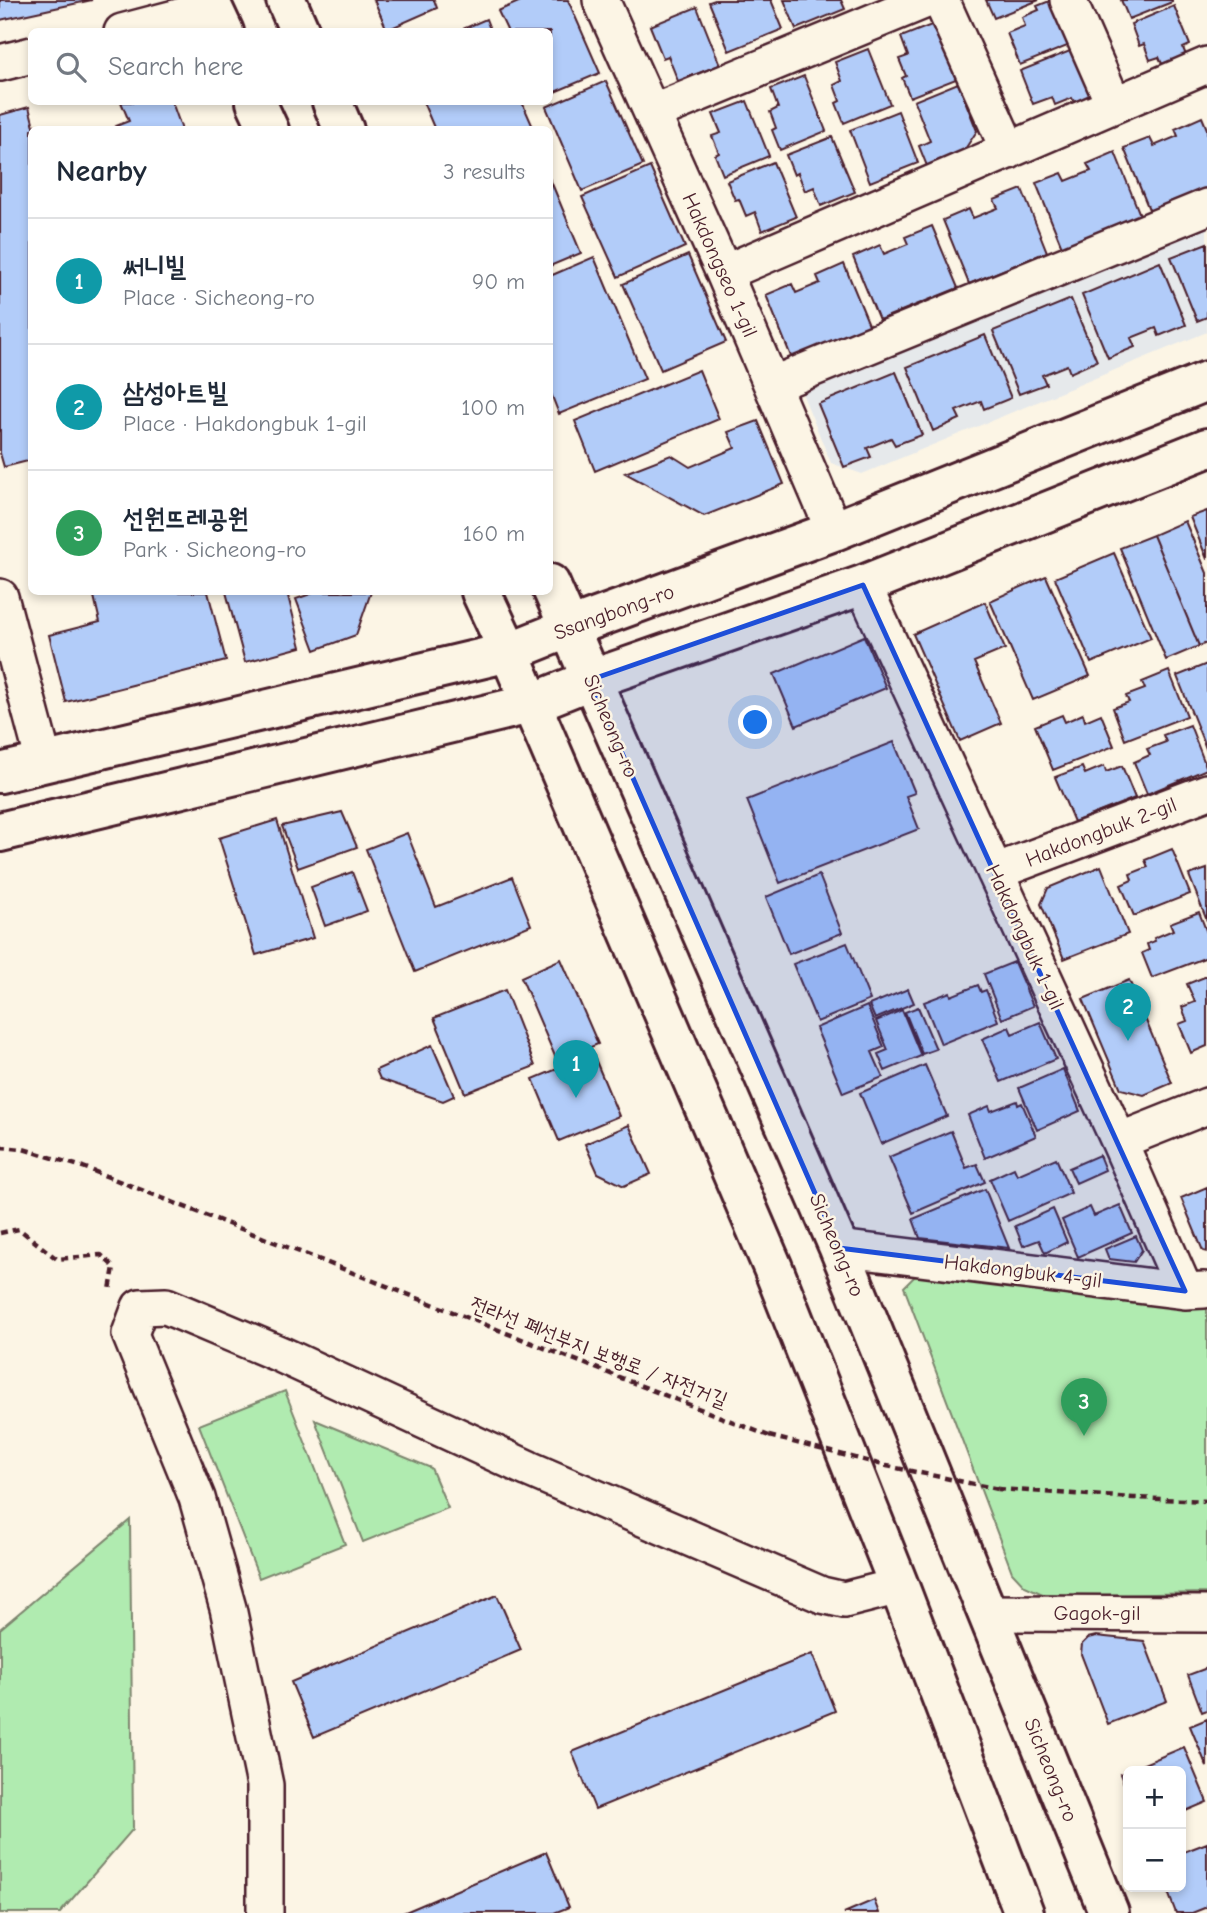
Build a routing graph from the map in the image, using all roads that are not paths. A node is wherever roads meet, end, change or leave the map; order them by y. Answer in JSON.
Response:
{"nodes":[{"id":1,"x":286,"y":0,"type":"edge"},
{"id":2,"x":601,"y":0,"type":"edge"},
{"id":3,"x":926,"y":0,"type":"edge"},
{"id":4,"x":941,"y":0,"type":"edge"},
{"id":5,"x":1068,"y":0,"type":"edge"},
{"id":6,"x":216,"y":13,"type":"edge"},
{"id":7,"x":142,"y":28,"type":"edge"},
{"id":8,"x":298,"y":28,"type":"edge"},
{"id":9,"x":28,"y":56,"type":"edge"},
{"id":10,"x":0,"y":62,"type":"edge"},
{"id":11,"x":1207,"y":65,"type":"edge"},
{"id":12,"x":257,"y":105,"type":"edge"},
{"id":13,"x":333,"y":105,"type":"edge"},
{"id":14,"x":1114,"y":105,"type":"junction"},
{"id":15,"x":652,"y":113,"type":"junction"},
{"id":16,"x":267,"y":126,"type":"edge"},
{"id":17,"x":342,"y":126,"type":"edge"},
{"id":18,"x":1009,"y":151,"type":"junction"},
{"id":19,"x":1207,"y":207,"type":"edge"},
{"id":20,"x":724,"y":273,"type":"junction"},
{"id":21,"x":1207,"y":381,"type":"edge"},
{"id":22,"x":772,"y":385,"type":"junction"},
{"id":23,"x":1207,"y":448,"type":"edge"},
{"id":24,"x":834,"y":531,"type":"junction"},
{"id":25,"x":863,"y":585,"type":"junction"},
{"id":26,"x":553,"y":591,"type":"edge"},
{"id":27,"x":482,"y":595,"type":"edge"},
{"id":28,"x":0,"y":597,"type":"edge"},
{"id":29,"x":569,"y":628,"type":"junction"},
{"id":30,"x":509,"y":652,"type":"junction"},
{"id":31,"x":590,"y":680,"type":"junction"},
{"id":32,"x":530,"y":704,"type":"junction"},
{"id":33,"x":44,"y":762,"type":"junction"},
{"id":34,"x":0,"y":773,"type":"edge"},
{"id":35,"x":1207,"y":792,"type":"edge"},
{"id":36,"x":0,"y":832,"type":"edge"},
{"id":37,"x":995,"y":872,"type":"junction"},
{"id":38,"x":1207,"y":1106,"type":"edge"},
{"id":39,"x":1119,"y":1141,"type":"junction"},
{"id":40,"x":839,"y":1248,"type":"junction"},
{"id":41,"x":1196,"y":1291,"type":"edge"},
{"id":42,"x":899,"y":1586,"type":"junction"},
{"id":43,"x":987,"y":1613,"type":"junction"},
{"id":44,"x":1207,"y":1614,"type":"edge"},
{"id":45,"x":265,"y":1913,"type":"edge"},
{"id":46,"x":1024,"y":1913,"type":"edge"},
{"id":47,"x":1109,"y":1913,"type":"edge"}],
"edges":[{"from":1,"to":8,"type":"street"},
{"from":2,"to":15,"type":"street","name":"Hakdongseo 1-gil"},
{"from":3,"to":15,"type":"street"},
{"from":4,"to":18,"type":"street"},
{"from":5,"to":14,"type":"street"},
{"from":6,"to":7,"type":"street"},
{"from":9,"to":10,"type":"street"},
{"from":11,"to":14,"type":"street"},
{"from":12,"to":16,"type":"street"},
{"from":13,"to":17,"type":"street"},
{"from":14,"to":18,"type":"street"},
{"from":15,"to":20,"type":"street","name":"Hakdongseo 1-gil"},
{"from":18,"to":20,"type":"street"},
{"from":19,"to":22,"type":"street"},
{"from":20,"to":22,"type":"street","name":"Hakdongseo 1-gil"},
{"from":21,"to":24,"type":"street","name":"Ssangbong-ro"},
{"from":22,"to":24,"type":"street","name":"Hakdongseo 1-gil"},
{"from":23,"to":25,"type":"street"},
{"from":24,"to":29,"type":"street","name":"Ssangbong-ro"},
{"from":25,"to":31,"type":"street"},
{"from":25,"to":37,"type":"street","name":"Hakdongbuk 1-gil"},
{"from":26,"to":29,"type":"street","name":"Sicheong-ro"},
{"from":27,"to":30,"type":"street"},
{"from":28,"to":33,"type":"street"},
{"from":29,"to":30,"type":"street","name":"Ssangbong-ro"},
{"from":29,"to":31,"type":"street","name":"Sicheong-ro"},
{"from":30,"to":32,"type":"street"},
{"from":30,"to":33,"type":"street","name":"Ssangbong-ro"},
{"from":31,"to":32,"type":"street"},
{"from":31,"to":40,"type":"street","name":"Sicheong-ro"},
{"from":32,"to":36,"type":"street"},
{"from":32,"to":42,"type":"street"},
{"from":33,"to":34,"type":"street","name":"Ssangbong-ro"},
{"from":35,"to":37,"type":"street","name":"Hakdongbuk 2-gil"},
{"from":37,"to":39,"type":"street","name":"Hakdongbuk 1-gil"},
{"from":38,"to":39,"type":"street"},
{"from":39,"to":41,"type":"street","name":"Hakdongbuk 1-gil"},
{"from":40,"to":41,"type":"street","name":"Hakdongbuk 4-gil"},
{"from":40,"to":43,"type":"street","name":"Sicheong-ro"},
{"from":42,"to":45,"type":"street"},
{"from":42,"to":46,"type":"street"},
{"from":43,"to":44,"type":"street","name":"Gagok-gil"},
{"from":43,"to":47,"type":"street","name":"Sicheong-ro"}]}
